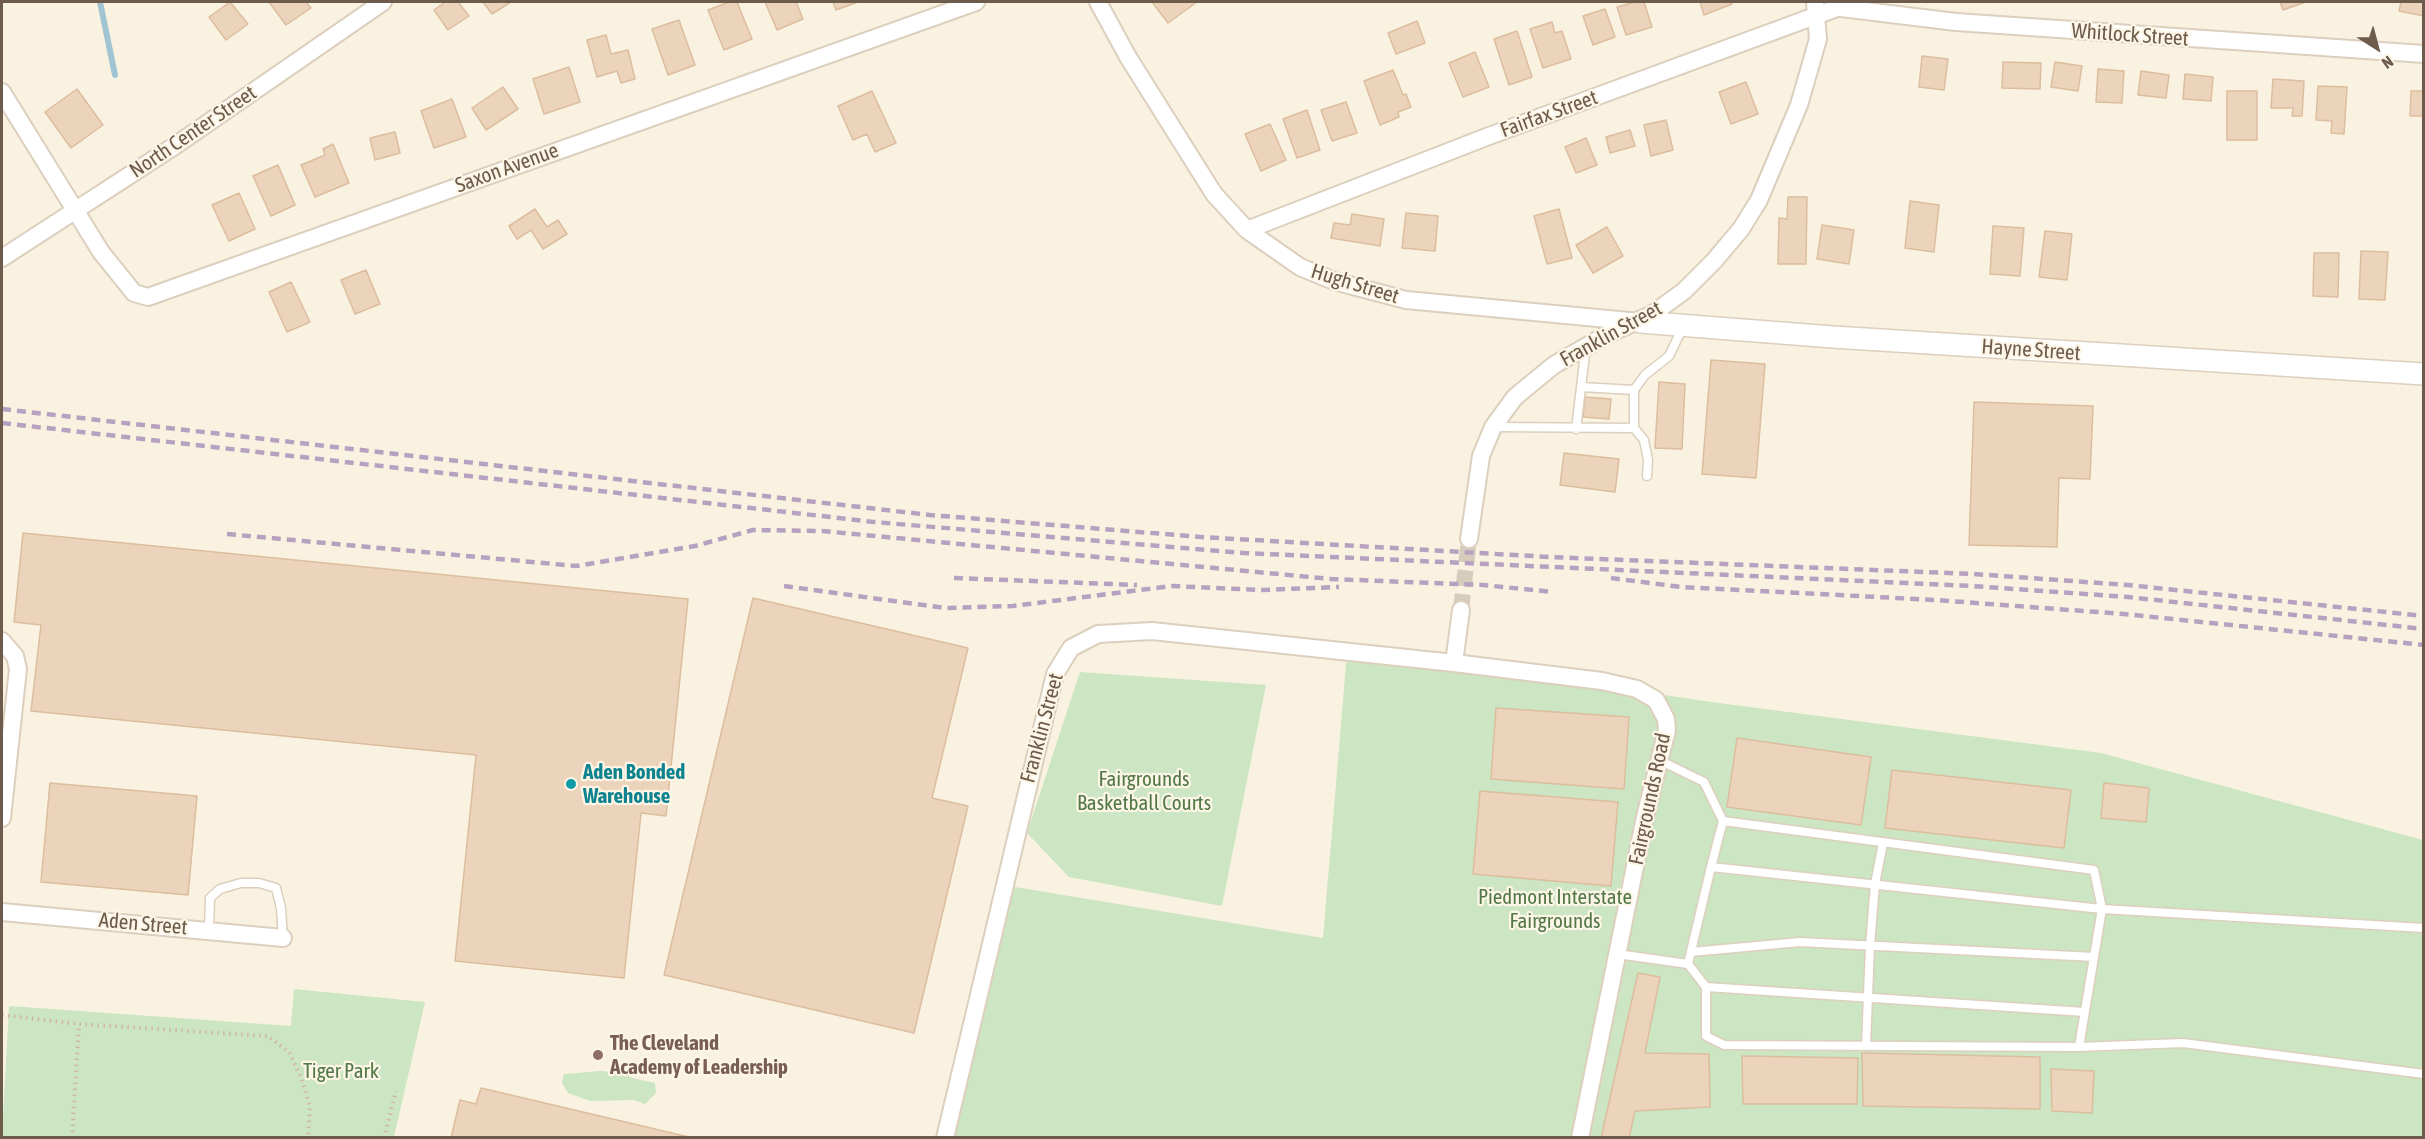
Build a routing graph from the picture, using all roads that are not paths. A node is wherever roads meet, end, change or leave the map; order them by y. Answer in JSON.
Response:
{"nodes":[{"id":1,"x":383,"y":2,"type":"edge"},
{"id":2,"x":976,"y":2,"type":"edge"},
{"id":3,"x":1098,"y":2,"type":"edge"},
{"id":4,"x":1853,"y":2,"type":"edge"},
{"id":5,"x":1837,"y":7,"type":"junction"},
{"id":6,"x":1817,"y":8,"type":"edge"},
{"id":7,"x":2424,"y":54,"type":"edge"},
{"id":8,"x":2,"y":92,"type":"edge"},
{"id":9,"x":74,"y":211,"type":"junction"},
{"id":10,"x":1247,"y":230,"type":"junction"},
{"id":11,"x":2,"y":258,"type":"edge"},
{"id":12,"x":1640,"y":322,"type":"junction"},
{"id":13,"x":1684,"y":325,"type":"junction"},
{"id":14,"x":1586,"y":346,"type":"junction"},
{"id":15,"x":2424,"y":374,"type":"edge"},
{"id":16,"x":1581,"y":387,"type":"junction"},
{"id":17,"x":1634,"y":390,"type":"junction"},
{"id":18,"x":1493,"y":427,"type":"junction"},
{"id":19,"x":1634,"y":428,"type":"junction"},
{"id":20,"x":1576,"y":429,"type":"junction"},
{"id":21,"x":1647,"y":476,"type":"dead end"},
{"id":22,"x":1469,"y":539,"type":"tunnel mouth"},
{"id":23,"x":1461,"y":610,"type":"tunnel mouth"},
{"id":24,"x":2,"y":641,"type":"edge"},
{"id":25,"x":1454,"y":663,"type":"junction"},
{"id":26,"x":1659,"y":760,"type":"junction"},
{"id":27,"x":2,"y":818,"type":"edge"},
{"id":28,"x":1723,"y":821,"type":"junction"},
{"id":29,"x":1883,"y":843,"type":"junction"},
{"id":30,"x":1711,"y":867,"type":"junction"},
{"id":31,"x":1875,"y":884,"type":"junction"},
{"id":32,"x":2102,"y":909,"type":"junction"},
{"id":33,"x":2,"y":912,"type":"edge"},
{"id":34,"x":2424,"y":927,"type":"edge"},
{"id":35,"x":209,"y":930,"type":"junction"},
{"id":36,"x":284,"y":939,"type":"joint"},
{"id":37,"x":1870,"y":946,"type":"junction"},
{"id":38,"x":1691,"y":951,"type":"junction"},
{"id":39,"x":1617,"y":954,"type":"junction"},
{"id":40,"x":2094,"y":957,"type":"junction"},
{"id":41,"x":1688,"y":964,"type":"junction"},
{"id":42,"x":1706,"y":987,"type":"junction"},
{"id":43,"x":1866,"y":998,"type":"junction"},
{"id":44,"x":2085,"y":1012,"type":"junction"},
{"id":45,"x":1866,"y":1046,"type":"junction"},
{"id":46,"x":2079,"y":1047,"type":"junction"},
{"id":47,"x":2424,"y":1074,"type":"edge"},
{"id":48,"x":945,"y":1137,"type":"edge"},
{"id":49,"x":1580,"y":1137,"type":"edge"}],
"edges":[{"from":1,"to":9,"type":"street","name":"North Center Street"},
{"from":2,"to":9,"type":"street","name":"Saxon Avenue"},
{"from":3,"to":10,"type":"street","name":"Hugh Street"},
{"from":4,"to":5,"type":"street","name":"Fairfax Street"},
{"from":5,"to":6,"type":"street","name":"Fairfax Street"},
{"from":5,"to":7,"type":"street","name":"Whitlock Street"},
{"from":6,"to":10,"type":"street","name":"Fairfax Street"},
{"from":6,"to":12,"type":"street","name":"Franklin Street"},
{"from":8,"to":9,"type":"street","name":"Saxon Avenue"},
{"from":9,"to":11,"type":"street","name":"North Center Street"},
{"from":10,"to":12,"type":"street","name":"Hugh Street"},
{"from":12,"to":13,"type":"street","name":"Hayne Street"},
{"from":12,"to":14,"type":"street","name":"Franklin Street"},
{"from":13,"to":15,"type":"street","name":"Hayne Street"},
{"from":13,"to":17,"type":"lane"},
{"from":14,"to":16,"type":"lane"},
{"from":14,"to":18,"type":"street","name":"Franklin Street"},
{"from":16,"to":17,"type":"lane"},
{"from":16,"to":20,"type":"lane"},
{"from":17,"to":19,"type":"lane"},
{"from":18,"to":20,"type":"lane"},
{"from":18,"to":22,"type":"street","name":"Franklin Street"},
{"from":19,"to":20,"type":"lane"},
{"from":19,"to":21,"type":"lane"},
{"from":23,"to":25,"type":"street"},
{"from":24,"to":27,"type":"street"},
{"from":25,"to":26,"type":"street","name":"Fairgrounds Road"},
{"from":25,"to":48,"type":"street","name":"Franklin Street"},
{"from":26,"to":28,"type":"lane"},
{"from":26,"to":39,"type":"street","name":"Fairgrounds Road"},
{"from":28,"to":29,"type":"lane"},
{"from":28,"to":30,"type":"lane"},
{"from":29,"to":31,"type":"lane"},
{"from":29,"to":32,"type":"lane"},
{"from":30,"to":31,"type":"lane"},
{"from":30,"to":38,"type":"lane"},
{"from":31,"to":32,"type":"lane"},
{"from":31,"to":37,"type":"lane"},
{"from":32,"to":34,"type":"lane"},
{"from":32,"to":40,"type":"lane"},
{"from":33,"to":35,"type":"street","name":"Aden Street"},
{"from":35,"to":36,"type":"street","name":"Aden Street"},
{"from":35,"to":36,"type":"lane"},
{"from":37,"to":38,"type":"lane"},
{"from":37,"to":40,"type":"lane"},
{"from":37,"to":43,"type":"lane"},
{"from":38,"to":41,"type":"lane"},
{"from":39,"to":41,"type":"lane"},
{"from":39,"to":49,"type":"street","name":"Fairgrounds Road"},
{"from":40,"to":44,"type":"lane"},
{"from":41,"to":42,"type":"lane"},
{"from":42,"to":43,"type":"lane"},
{"from":42,"to":45,"type":"lane"},
{"from":43,"to":44,"type":"lane"},
{"from":43,"to":45,"type":"lane"},
{"from":44,"to":46,"type":"lane"},
{"from":45,"to":46,"type":"lane"},
{"from":46,"to":47,"type":"lane"}]}
